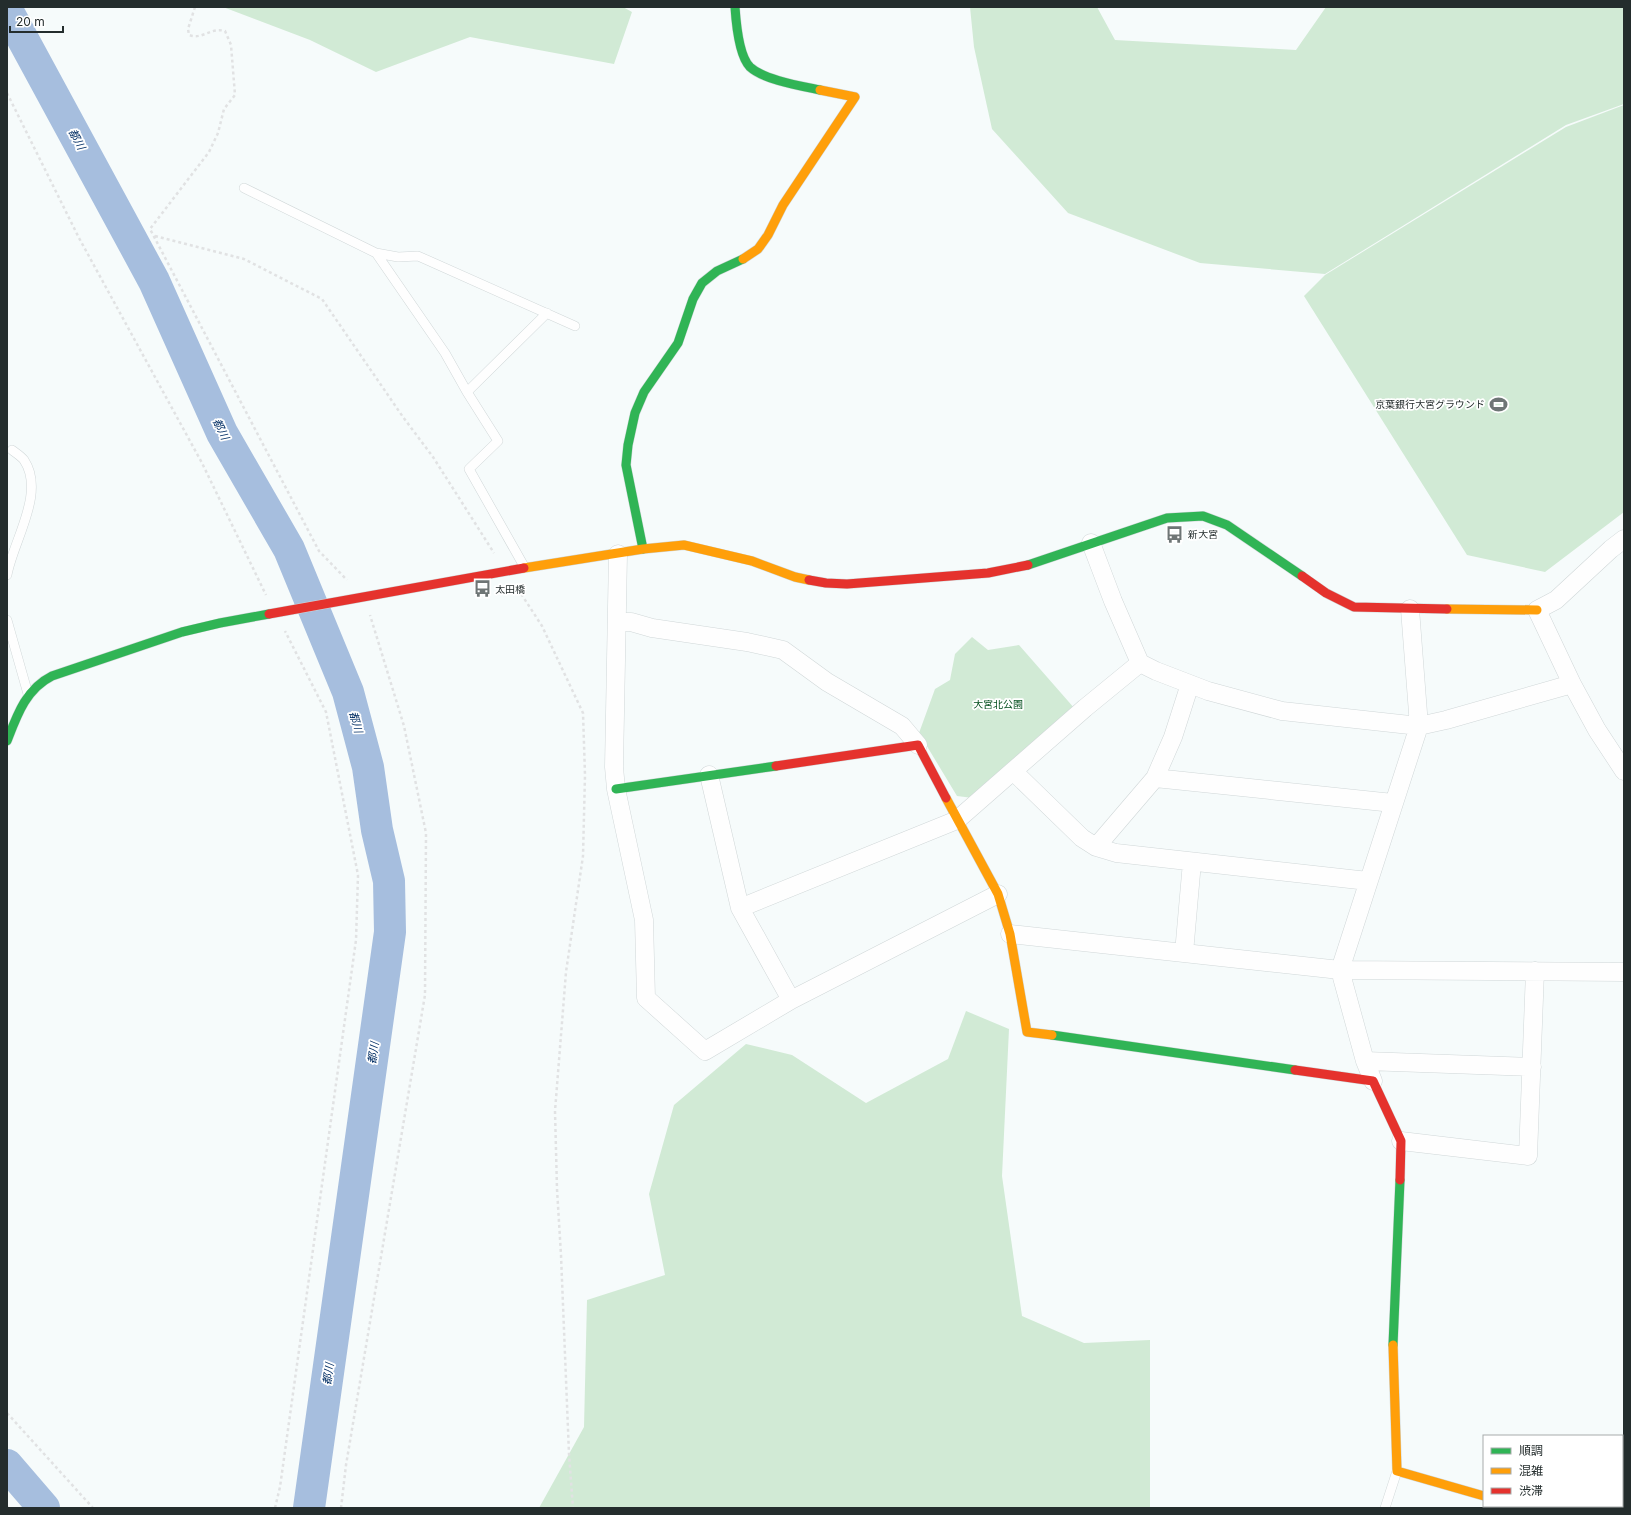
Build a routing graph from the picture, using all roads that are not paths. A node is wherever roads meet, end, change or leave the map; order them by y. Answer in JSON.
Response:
{"nodes":[{"id":1,"x":735,"y":7,"type":"edge"},
{"id":2,"x":244,"y":188,"type":"dead end"},
{"id":3,"x":376,"y":254,"type":"junction"},
{"id":4,"x":547,"y":313,"type":"junction"},
{"id":5,"x":575,"y":326,"type":"dead end"},
{"id":6,"x":467,"y":392,"type":"junction"},
{"id":7,"x":12,"y":450,"type":"dead end"},
{"id":8,"x":1624,"y":539,"type":"edge"},
{"id":9,"x":1091,"y":543,"type":"junction"},
{"id":10,"x":643,"y":549,"type":"junction"},
{"id":11,"x":618,"y":554,"type":"junction"},
{"id":12,"x":525,"y":568,"type":"junction"},
{"id":13,"x":7,"y":575,"type":"edge"},
{"id":14,"x":1410,"y":609,"type":"junction"},
{"id":15,"x":1537,"y":610,"type":"junction"},
{"id":16,"x":7,"y":620,"type":"edge"},
{"id":17,"x":617,"y":622,"type":"junction"},
{"id":18,"x":1140,"y":663,"type":"junction"},
{"id":19,"x":1190,"y":684,"type":"junction"},
{"id":20,"x":1572,"y":684,"type":"junction"},
{"id":21,"x":29,"y":695,"type":"junction"},
{"id":22,"x":1419,"y":726,"type":"junction"},
{"id":23,"x":7,"y":741,"type":"edge"},
{"id":24,"x":918,"y":745,"type":"junction"},
{"id":25,"x":1013,"y":771,"type":"junction"},
{"id":26,"x":1624,"y":771,"type":"edge"},
{"id":27,"x":709,"y":775,"type":"junction"},
{"id":28,"x":1155,"y":778,"type":"junction"},
{"id":29,"x":616,"y":788,"type":"junction"},
{"id":30,"x":1393,"y":803,"type":"junction"},
{"id":31,"x":957,"y":820,"type":"junction"},
{"id":32,"x":1096,"y":847,"type":"junction"},
{"id":33,"x":1192,"y":862,"type":"junction"},
{"id":34,"x":1368,"y":881,"type":"junction"},
{"id":35,"x":998,"y":894,"type":"junction"},
{"id":36,"x":740,"y":908,"type":"junction"},
{"id":37,"x":1010,"y":934,"type":"junction"},
{"id":38,"x":1184,"y":953,"type":"junction"},
{"id":39,"x":1340,"y":970,"type":"junction"},
{"id":40,"x":1535,"y":971,"type":"junction"},
{"id":41,"x":1624,"y":972,"type":"edge"},
{"id":42,"x":791,"y":1000,"type":"junction"},
{"id":43,"x":1365,"y":1061,"type":"junction"},
{"id":44,"x":1532,"y":1067,"type":"junction"},
{"id":45,"x":1373,"y":1081,"type":"junction"},
{"id":46,"x":1401,"y":1141,"type":"junction"},
{"id":47,"x":1397,"y":1472,"type":"junction"},
{"id":48,"x":1483,"y":1496,"type":"edge"},
{"id":49,"x":1566,"y":1507,"type":"edge"},
{"id":50,"x":1385,"y":1508,"type":"edge"},
{"id":51,"x":1578,"y":1508,"type":"edge"}],
"edges":[{"from":1,"to":10,"type":"street"},
{"from":2,"to":3,"type":"lane"},
{"from":3,"to":4,"type":"lane"},
{"from":3,"to":6,"type":"lane"},
{"from":4,"to":5,"type":"lane"},
{"from":4,"to":6,"type":"lane"},
{"from":6,"to":12,"type":"lane"},
{"from":7,"to":13,"type":"lane"},
{"from":8,"to":15,"type":"street"},
{"from":9,"to":10,"type":"street"},
{"from":9,"to":14,"type":"street"},
{"from":9,"to":18,"type":"street"},
{"from":10,"to":11,"type":"street"},
{"from":11,"to":12,"type":"street"},
{"from":11,"to":17,"type":"street"},
{"from":12,"to":21,"type":"street"},
{"from":14,"to":15,"type":"street"},
{"from":14,"to":22,"type":"street"},
{"from":15,"to":20,"type":"street"},
{"from":16,"to":21,"type":"lane"},
{"from":17,"to":24,"type":"street"},
{"from":17,"to":29,"type":"street"},
{"from":18,"to":19,"type":"street"},
{"from":18,"to":25,"type":"street"},
{"from":19,"to":22,"type":"street"},
{"from":19,"to":28,"type":"street"},
{"from":20,"to":22,"type":"street"},
{"from":20,"to":26,"type":"street"},
{"from":21,"to":23,"type":"street"},
{"from":22,"to":30,"type":"street"},
{"from":24,"to":27,"type":"street"},
{"from":24,"to":31,"type":"street"},
{"from":25,"to":31,"type":"street"},
{"from":25,"to":32,"type":"street"},
{"from":27,"to":29,"type":"street"},
{"from":27,"to":36,"type":"street"},
{"from":28,"to":30,"type":"street"},
{"from":28,"to":32,"type":"street"},
{"from":29,"to":42,"type":"street"},
{"from":30,"to":34,"type":"street"},
{"from":31,"to":35,"type":"street"},
{"from":31,"to":36,"type":"street"},
{"from":32,"to":33,"type":"street"},
{"from":33,"to":34,"type":"street"},
{"from":33,"to":38,"type":"street"},
{"from":34,"to":39,"type":"street"},
{"from":35,"to":37,"type":"street"},
{"from":35,"to":42,"type":"street"},
{"from":36,"to":42,"type":"street"},
{"from":37,"to":38,"type":"street"},
{"from":37,"to":45,"type":"street"},
{"from":38,"to":39,"type":"street"},
{"from":39,"to":40,"type":"street"},
{"from":39,"to":43,"type":"street"},
{"from":40,"to":41,"type":"street"},
{"from":40,"to":44,"type":"street"},
{"from":43,"to":44,"type":"street"},
{"from":43,"to":45,"type":"street"},
{"from":44,"to":46,"type":"street"},
{"from":45,"to":46,"type":"street"},
{"from":46,"to":47,"type":"street"},
{"from":47,"to":48,"type":"street"},
{"from":47,"to":50,"type":"lane"},
{"from":49,"to":51,"type":"street"}]}
